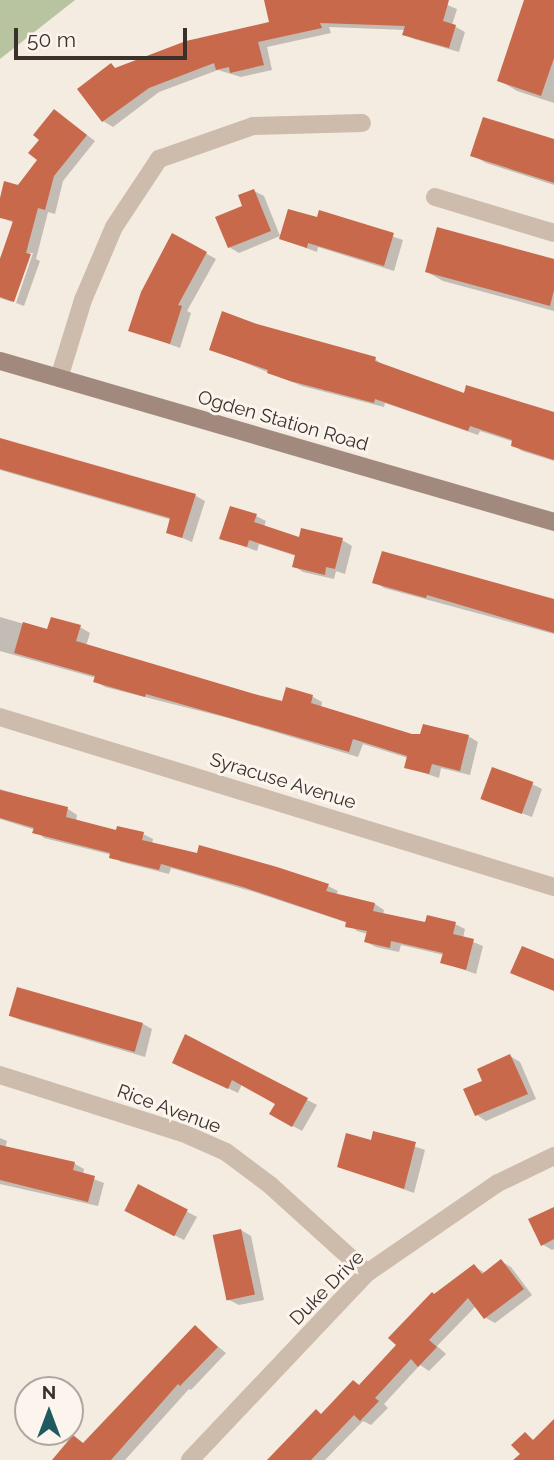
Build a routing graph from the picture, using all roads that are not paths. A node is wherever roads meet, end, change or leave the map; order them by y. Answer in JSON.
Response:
{"nodes":[{"id":1,"x":362,"y":123,"type":"dead end"},
{"id":2,"x":435,"y":197,"type":"dead end"},
{"id":3,"x":554,"y":233,"type":"edge"},
{"id":4,"x":0,"y":360,"type":"edge"},
{"id":5,"x":59,"y":378,"type":"junction"},
{"id":6,"x":554,"y":522,"type":"edge"},
{"id":7,"x":0,"y":717,"type":"edge"},
{"id":8,"x":554,"y":887,"type":"edge"},
{"id":9,"x":0,"y":1075,"type":"edge"},
{"id":10,"x":554,"y":1156,"type":"edge"},
{"id":11,"x":367,"y":1273,"type":"junction"},
{"id":12,"x":190,"y":1460,"type":"edge"}],
"edges":[{"from":1,"to":5,"type":"street"},
{"from":2,"to":3,"type":"street"},
{"from":4,"to":5,"type":"street","name":"Ogden Station Road"},
{"from":5,"to":6,"type":"street","name":"Ogden Station Road"},
{"from":7,"to":8,"type":"street","name":"Syracuse Avenue"},
{"from":9,"to":11,"type":"street","name":"Rice Avenue"},
{"from":10,"to":11,"type":"street","name":"Duke Drive"},
{"from":11,"to":12,"type":"street","name":"Duke Drive"}]}
